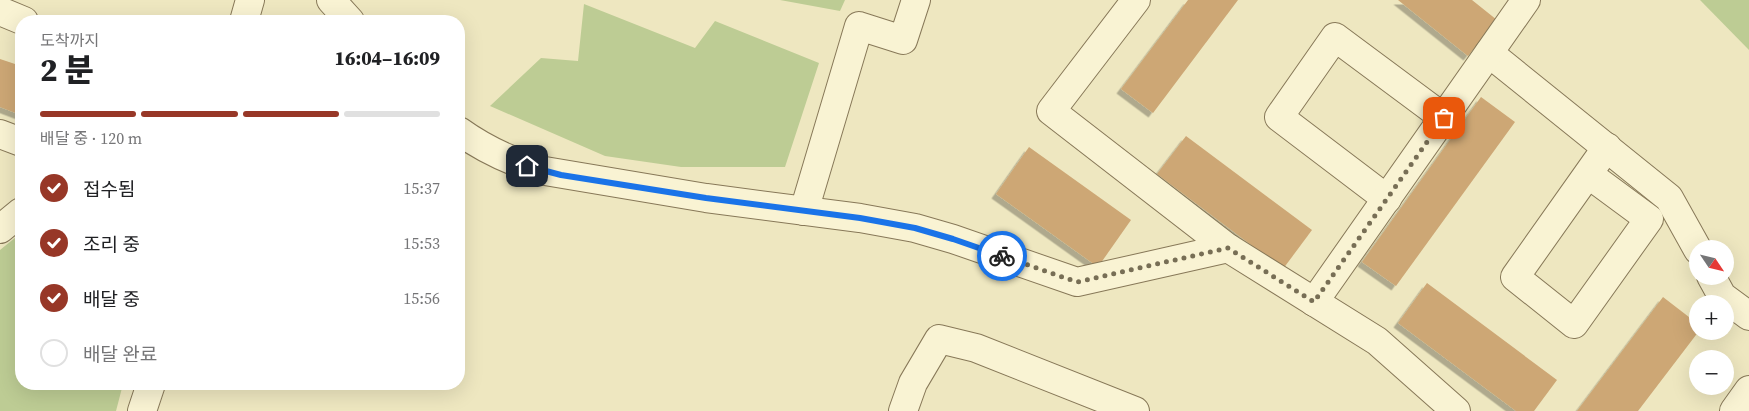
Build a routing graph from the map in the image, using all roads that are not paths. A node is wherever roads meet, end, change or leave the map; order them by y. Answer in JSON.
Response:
{"nodes":[{"id":1,"x":250,"y":0,"type":"edge"},
{"id":2,"x":331,"y":0,"type":"edge"},
{"id":3,"x":916,"y":0,"type":"edge"},
{"id":4,"x":1136,"y":0,"type":"edge"},
{"id":5,"x":1526,"y":0,"type":"edge"},
{"id":6,"x":0,"y":11,"type":"edge"},
{"id":7,"x":246,"y":15,"type":"edge"},
{"id":8,"x":345,"y":15,"type":"edge"},
{"id":9,"x":15,"y":17,"type":"edge"},
{"id":10,"x":1489,"y":53,"type":"junction"},
{"id":11,"x":1444,"y":118,"type":"junction"},
{"id":12,"x":0,"y":134,"type":"edge"},
{"id":13,"x":465,"y":135,"type":"edge"},
{"id":14,"x":15,"y":140,"type":"edge"},
{"id":15,"x":1607,"y":148,"type":"junction"},
{"id":16,"x":1588,"y":174,"type":"junction"},
{"id":17,"x":1387,"y":199,"type":"junction"},
{"id":18,"x":804,"y":211,"type":"junction"},
{"id":19,"x":15,"y":217,"type":"edge"},
{"id":20,"x":0,"y":229,"type":"edge"},
{"id":21,"x":1692,"y":240,"type":"edge"},
{"id":22,"x":1228,"y":248,"type":"junction"},
{"id":23,"x":1716,"y":285,"type":"edge"},
{"id":24,"x":1314,"y":302,"type":"junction"},
{"id":25,"x":1749,"y":316,"type":"edge"},
{"id":26,"x":149,"y":390,"type":"edge"},
{"id":27,"x":1749,"y":390,"type":"edge"},
{"id":28,"x":142,"y":411,"type":"edge"},
{"id":29,"x":903,"y":411,"type":"edge"},
{"id":30,"x":1135,"y":411,"type":"edge"},
{"id":31,"x":1456,"y":411,"type":"edge"},
{"id":32,"x":1734,"y":411,"type":"edge"}],
"edges":[{"from":1,"to":7,"type":"street"},
{"from":2,"to":8,"type":"street"},
{"from":3,"to":18,"type":"street"},
{"from":4,"to":22,"type":"street"},
{"from":5,"to":10,"type":"street"},
{"from":6,"to":9,"type":"street"},
{"from":10,"to":11,"type":"street"},
{"from":10,"to":15,"type":"street"},
{"from":11,"to":17,"type":"street"},
{"from":11,"to":17,"type":"street"},
{"from":12,"to":14,"type":"street"},
{"from":13,"to":18,"type":"street"},
{"from":15,"to":16,"type":"street"},
{"from":15,"to":21,"type":"street"},
{"from":16,"to":16,"type":"street"},
{"from":17,"to":24,"type":"street"},
{"from":18,"to":22,"type":"street"},
{"from":19,"to":20,"type":"street"},
{"from":22,"to":24,"type":"street"},
{"from":23,"to":25,"type":"street"},
{"from":24,"to":31,"type":"street"},
{"from":26,"to":28,"type":"street"},
{"from":27,"to":32,"type":"street"},
{"from":29,"to":30,"type":"street"}]}
